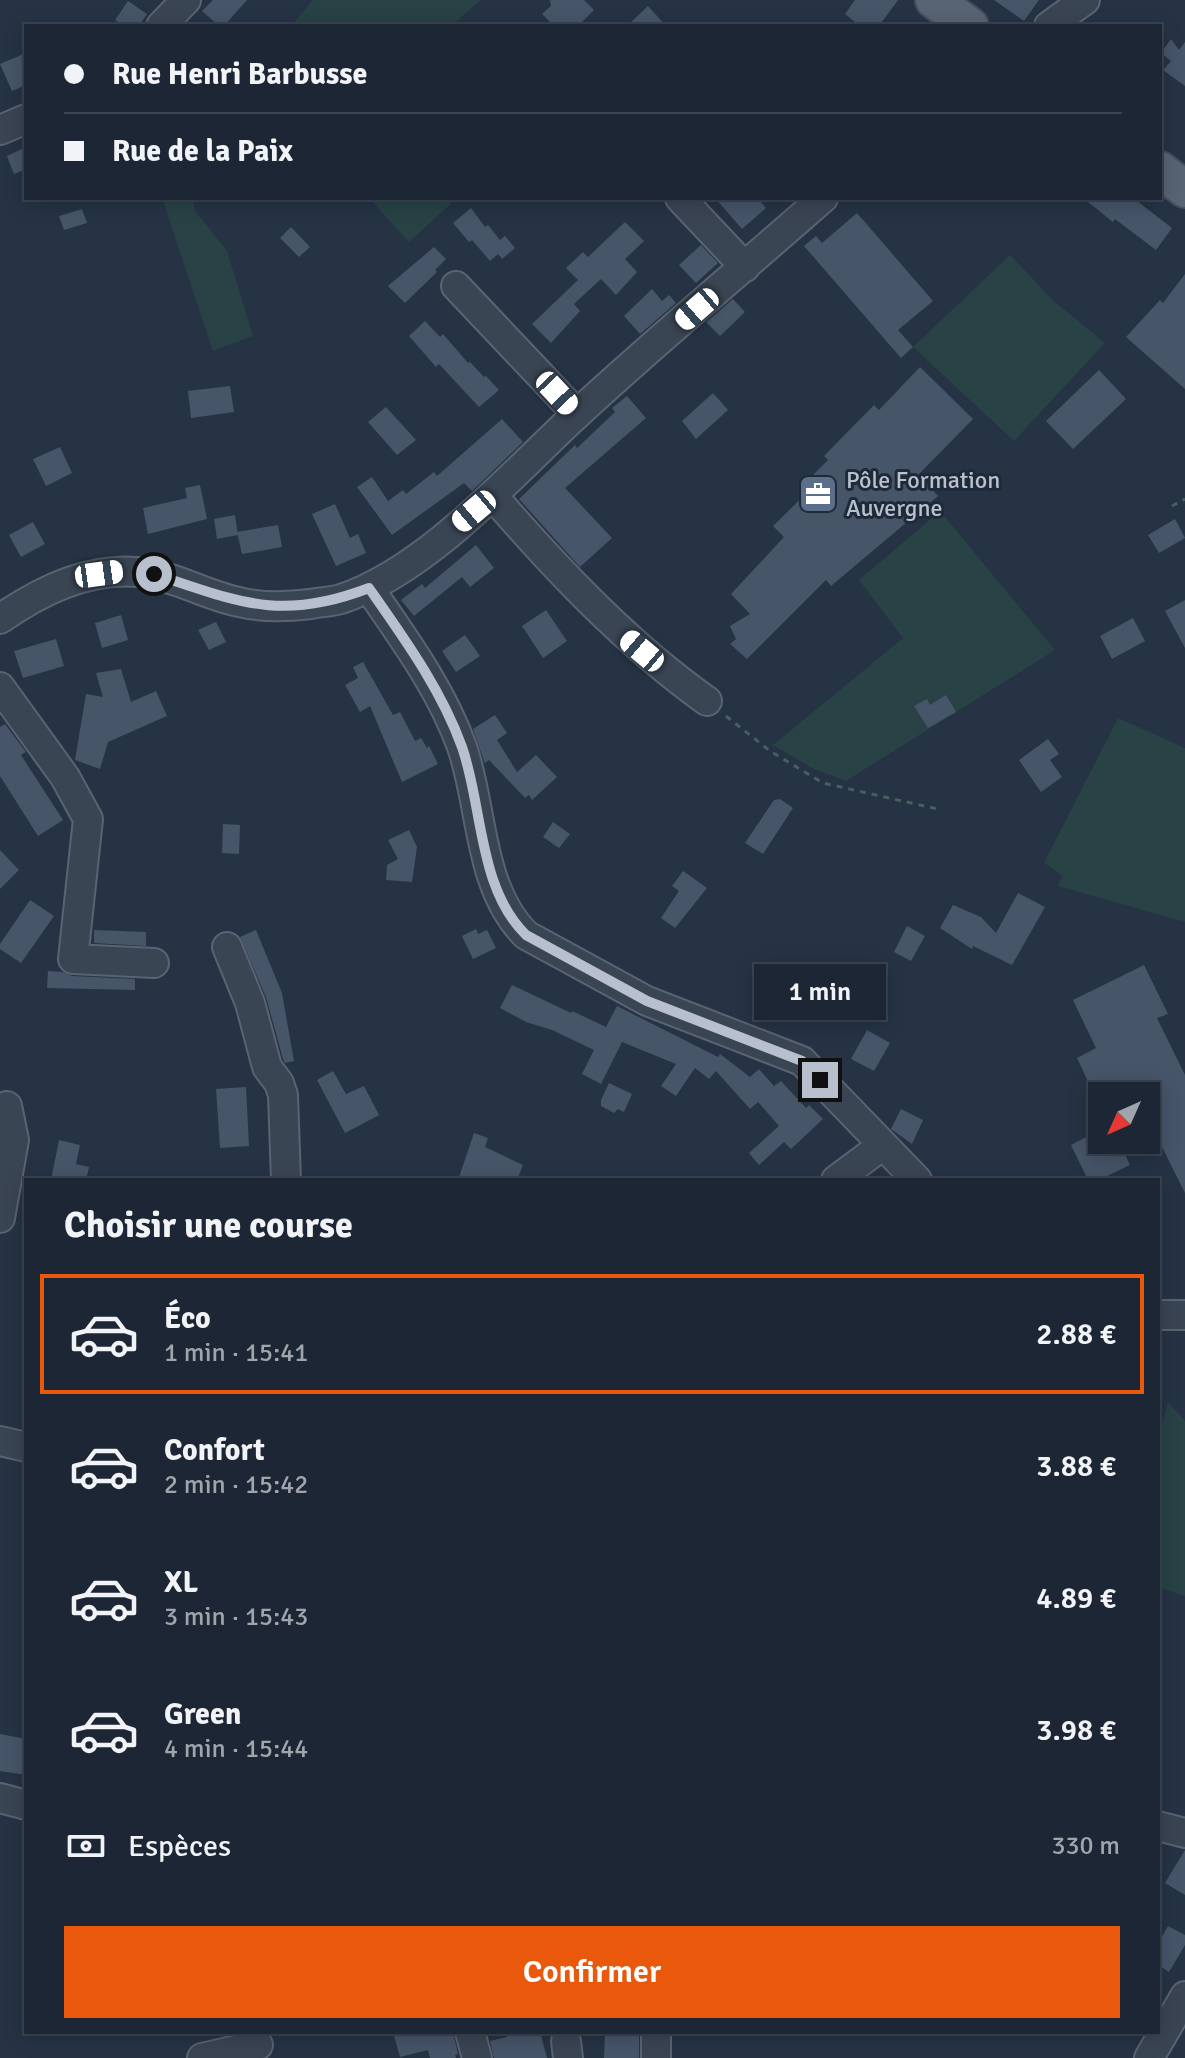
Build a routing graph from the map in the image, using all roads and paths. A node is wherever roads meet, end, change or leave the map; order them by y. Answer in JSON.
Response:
{"nodes":[{"id":1,"x":186,"y":0,"type":"edge"},
{"id":2,"x":934,"y":0,"type":"edge"},
{"id":3,"x":1085,"y":0,"type":"edge"},
{"id":4,"x":163,"y":24,"type":"edge"},
{"id":5,"x":967,"y":24,"type":"edge"},
{"id":6,"x":1052,"y":24,"type":"edge"},
{"id":7,"x":24,"y":120,"type":"edge"},
{"id":8,"x":0,"y":130,"type":"edge"},
{"id":9,"x":1162,"y":172,"type":"edge"},
{"id":10,"x":1185,"y":189,"type":"edge"},
{"id":11,"x":682,"y":200,"type":"edge"},
{"id":12,"x":821,"y":200,"type":"edge"},
{"id":13,"x":745,"y":267,"type":"junction"},
{"id":14,"x":456,"y":286,"type":"dead end"},
{"id":15,"x":577,"y":414,"type":"junction"},
{"id":16,"x":493,"y":496,"type":"junction"},
{"id":17,"x":1185,"y":499,"type":"edge"},
{"id":18,"x":1172,"y":506,"type":"dead end"},
{"id":19,"x":369,"y":588,"type":"junction"},
{"id":20,"x":0,"y":619,"type":"edge"},
{"id":21,"x":0,"y":687,"type":"edge"},
{"id":22,"x":707,"y":701,"type":"joint"},
{"id":23,"x":942,"y":810,"type":"dead end"},
{"id":24,"x":227,"y":947,"type":"dead end"},
{"id":25,"x":154,"y":963,"type":"dead end"},
{"id":26,"x":7,"y":1106,"type":"dead end"},
{"id":27,"x":883,"y":1145,"type":"junction"},
{"id":28,"x":286,"y":1178,"type":"edge"},
{"id":29,"x":839,"y":1178,"type":"edge"},
{"id":30,"x":915,"y":1178,"type":"edge"},
{"id":31,"x":0,"y":1218,"type":"edge"},
{"id":32,"x":1160,"y":1315,"type":"edge"},
{"id":33,"x":1185,"y":1315,"type":"edge"},
{"id":34,"x":0,"y":1441,"type":"edge"},
{"id":35,"x":24,"y":1447,"type":"edge"},
{"id":36,"x":0,"y":1798,"type":"edge"},
{"id":37,"x":24,"y":1804,"type":"edge"},
{"id":38,"x":1160,"y":1827,"type":"edge"},
{"id":39,"x":1185,"y":1833,"type":"edge"},
{"id":40,"x":1185,"y":1996,"type":"edge"},
{"id":41,"x":471,"y":2034,"type":"edge"},
{"id":42,"x":656,"y":2034,"type":"edge"},
{"id":43,"x":258,"y":2045,"type":"edge"},
{"id":44,"x":202,"y":2058,"type":"edge"},
{"id":45,"x":477,"y":2058,"type":"edge"},
{"id":46,"x":656,"y":2058,"type":"edge"},
{"id":47,"x":1149,"y":2058,"type":"edge"}],
"edges":[{"from":1,"to":4,"type":"street"},
{"from":2,"to":5,"type":"main road"},
{"from":3,"to":6,"type":"street"},
{"from":7,"to":8,"type":"street"},
{"from":9,"to":10,"type":"main road"},
{"from":11,"to":13,"type":"street"},
{"from":12,"to":13,"type":"street"},
{"from":13,"to":15,"type":"street"},
{"from":14,"to":15,"type":"street"},
{"from":15,"to":16,"type":"street"},
{"from":16,"to":19,"type":"street"},
{"from":16,"to":22,"type":"street"},
{"from":17,"to":18,"type":"path"},
{"from":19,"to":20,"type":"street"},
{"from":19,"to":27,"type":"street"},
{"from":21,"to":25,"type":"street"},
{"from":22,"to":23,"type":"path"},
{"from":24,"to":28,"type":"street"},
{"from":26,"to":31,"type":"street"},
{"from":27,"to":29,"type":"street"},
{"from":27,"to":30,"type":"street"},
{"from":32,"to":33,"type":"street"},
{"from":34,"to":35,"type":"street"},
{"from":36,"to":37,"type":"street"},
{"from":38,"to":39,"type":"street"},
{"from":40,"to":47,"type":"street"},
{"from":41,"to":45,"type":"street"},
{"from":42,"to":46,"type":"street"},
{"from":43,"to":44,"type":"street"}]}
